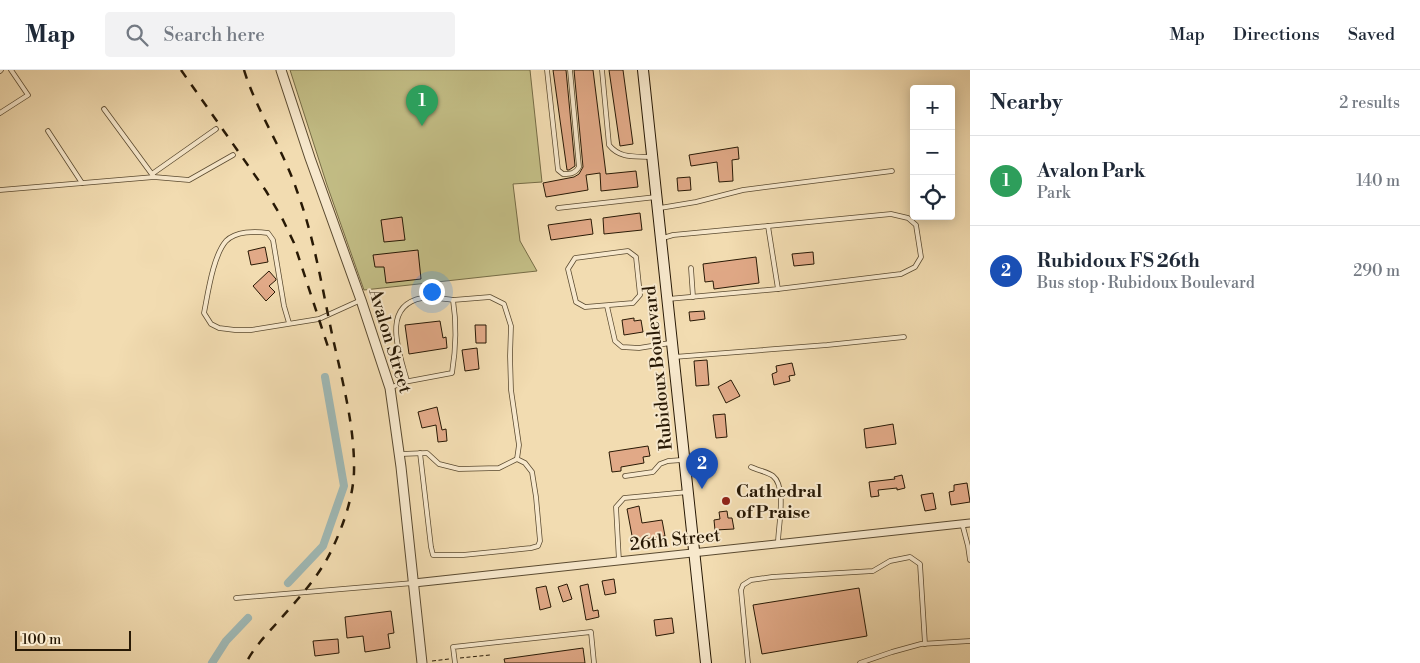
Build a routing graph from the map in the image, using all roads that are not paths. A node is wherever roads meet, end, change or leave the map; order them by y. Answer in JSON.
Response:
{"nodes":[{"id":1,"x":11,"y":70,"type":"edge"},
{"id":2,"x":281,"y":70,"type":"edge"},
{"id":3,"x":547,"y":70,"type":"edge"},
{"id":4,"x":570,"y":70,"type":"edge"},
{"id":5,"x":602,"y":70,"type":"edge"},
{"id":6,"x":643,"y":70,"type":"edge"},
{"id":7,"x":104,"y":109,"type":"dead end"},
{"id":8,"x":0,"y":113,"type":"edge"},
{"id":9,"x":216,"y":129,"type":"dead end"},
{"id":10,"x":48,"y":131,"type":"dead end"},
{"id":11,"x":233,"y":155,"type":"dead end"},
{"id":12,"x":652,"y":157,"type":"junction"},
{"id":13,"x":892,"y":171,"type":"dead end"},
{"id":14,"x":153,"y":175,"type":"junction"},
{"id":15,"x":82,"y":183,"type":"junction"},
{"id":16,"x":0,"y":190,"type":"edge"},
{"id":17,"x":656,"y":197,"type":"junction"},
{"id":18,"x":558,"y":208,"type":"dead end"},
{"id":19,"x":658,"y":208,"type":"junction"},
{"id":20,"x":768,"y":226,"type":"junction"},
{"id":21,"x":661,"y":238,"type":"junction"},
{"id":22,"x":691,"y":268,"type":"dead end"},
{"id":23,"x":778,"y":289,"type":"junction"},
{"id":24,"x":693,"y":297,"type":"junction"},
{"id":25,"x":667,"y":299,"type":"junction"},
{"id":26,"x":362,"y":300,"type":"junction"},
{"id":27,"x":453,"y":300,"type":"junction"},
{"id":28,"x":607,"y":306,"type":"junction"},
{"id":29,"x":290,"y":323,"type":"junction"},
{"id":30,"x":904,"y":336,"type":"dead end"},
{"id":31,"x":672,"y":343,"type":"junction"},
{"id":32,"x":674,"y":357,"type":"junction"},
{"id":33,"x":406,"y":381,"type":"junction"},
{"id":34,"x":390,"y":388,"type":"junction"},
{"id":35,"x":399,"y":454,"type":"junction"},
{"id":36,"x":420,"y":454,"type":"junction"},
{"id":37,"x":517,"y":459,"type":"junction"},
{"id":38,"x":684,"y":460,"type":"junction"},
{"id":39,"x":751,"y":467,"type":"dead end"},
{"id":40,"x":625,"y":476,"type":"dead end"},
{"id":41,"x":688,"y":492,"type":"junction"},
{"id":42,"x":966,"y":523,"type":"edge"},
{"id":43,"x":778,"y":544,"type":"junction"},
{"id":44,"x":694,"y":553,"type":"junction"},
{"id":45,"x":970,"y":560,"type":"edge"},
{"id":46,"x":619,"y":561,"type":"junction"},
{"id":47,"x":414,"y":583,"type":"junction"},
{"id":48,"x":236,"y":598,"type":"dead end"},
{"id":49,"x":970,"y":641,"type":"edge"},
{"id":50,"x":924,"y":644,"type":"junction"},
{"id":51,"x":454,"y":661,"type":"edge"},
{"id":52,"x":422,"y":663,"type":"edge"},
{"id":53,"x":594,"y":663,"type":"edge"},
{"id":54,"x":706,"y":663,"type":"edge"},
{"id":55,"x":748,"y":663,"type":"edge"},
{"id":56,"x":860,"y":663,"type":"edge"}],
"edges":[{"from":1,"to":8,"type":"lane"},
{"from":2,"to":26,"type":"street","name":"Avalon Street"},
{"from":3,"to":4,"type":"lane"},
{"from":5,"to":12,"type":"lane"},
{"from":6,"to":12,"type":"main road","name":"Rubidoux Boulevard"},
{"from":7,"to":14,"type":"lane"},
{"from":9,"to":14,"type":"lane"},
{"from":10,"to":15,"type":"lane"},
{"from":11,"to":14,"type":"lane"},
{"from":12,"to":17,"type":"main road","name":"Rubidoux Boulevard"},
{"from":13,"to":19,"type":"lane"},
{"from":14,"to":15,"type":"lane"},
{"from":15,"to":16,"type":"lane"},
{"from":17,"to":18,"type":"lane"},
{"from":17,"to":19,"type":"main road","name":"Rubidoux Boulevard"},
{"from":19,"to":21,"type":"main road","name":"Rubidoux Boulevard"},
{"from":20,"to":21,"type":"lane"},
{"from":20,"to":23,"type":"lane"},
{"from":20,"to":23,"type":"lane"},
{"from":21,"to":25,"type":"main road","name":"Rubidoux Boulevard"},
{"from":22,"to":24,"type":"lane"},
{"from":23,"to":24,"type":"lane"},
{"from":24,"to":25,"type":"lane"},
{"from":25,"to":31,"type":"main road","name":"Rubidoux Boulevard"},
{"from":26,"to":29,"type":"lane"},
{"from":26,"to":34,"type":"street","name":"Avalon Street"},
{"from":27,"to":33,"type":"lane"},
{"from":27,"to":33,"type":"lane"},
{"from":27,"to":37,"type":"lane"},
{"from":28,"to":28,"type":"lane"},
{"from":28,"to":31,"type":"lane"},
{"from":29,"to":29,"type":"lane"},
{"from":30,"to":32,"type":"lane"},
{"from":31,"to":32,"type":"main road","name":"Rubidoux Boulevard"},
{"from":32,"to":38,"type":"main road","name":"Rubidoux Boulevard"},
{"from":33,"to":34,"type":"lane"},
{"from":34,"to":35,"type":"street","name":"Avalon Street"},
{"from":35,"to":36,"type":"lane"},
{"from":35,"to":47,"type":"street","name":"Avalon Street"},
{"from":36,"to":37,"type":"lane"},
{"from":36,"to":37,"type":"lane"},
{"from":38,"to":40,"type":"lane"},
{"from":38,"to":41,"type":"main road","name":"Rubidoux Boulevard"},
{"from":39,"to":43,"type":"lane"},
{"from":41,"to":44,"type":"main road","name":"Rubidoux Boulevard"},
{"from":41,"to":46,"type":"lane"},
{"from":42,"to":43,"type":"street","name":"26th Street"},
{"from":42,"to":45,"type":"lane"},
{"from":43,"to":44,"type":"street","name":"26th Street"},
{"from":44,"to":46,"type":"street","name":"26th Street"},
{"from":44,"to":54,"type":"main road","name":"Rubidoux Boulevard"},
{"from":46,"to":47,"type":"street","name":"26th Street"},
{"from":47,"to":48,"type":"lane"},
{"from":47,"to":52,"type":"street","name":"Avalon Street"},
{"from":49,"to":50,"type":"lane"},
{"from":50,"to":55,"type":"lane"},
{"from":50,"to":56,"type":"lane"},
{"from":51,"to":53,"type":"lane"}]}
